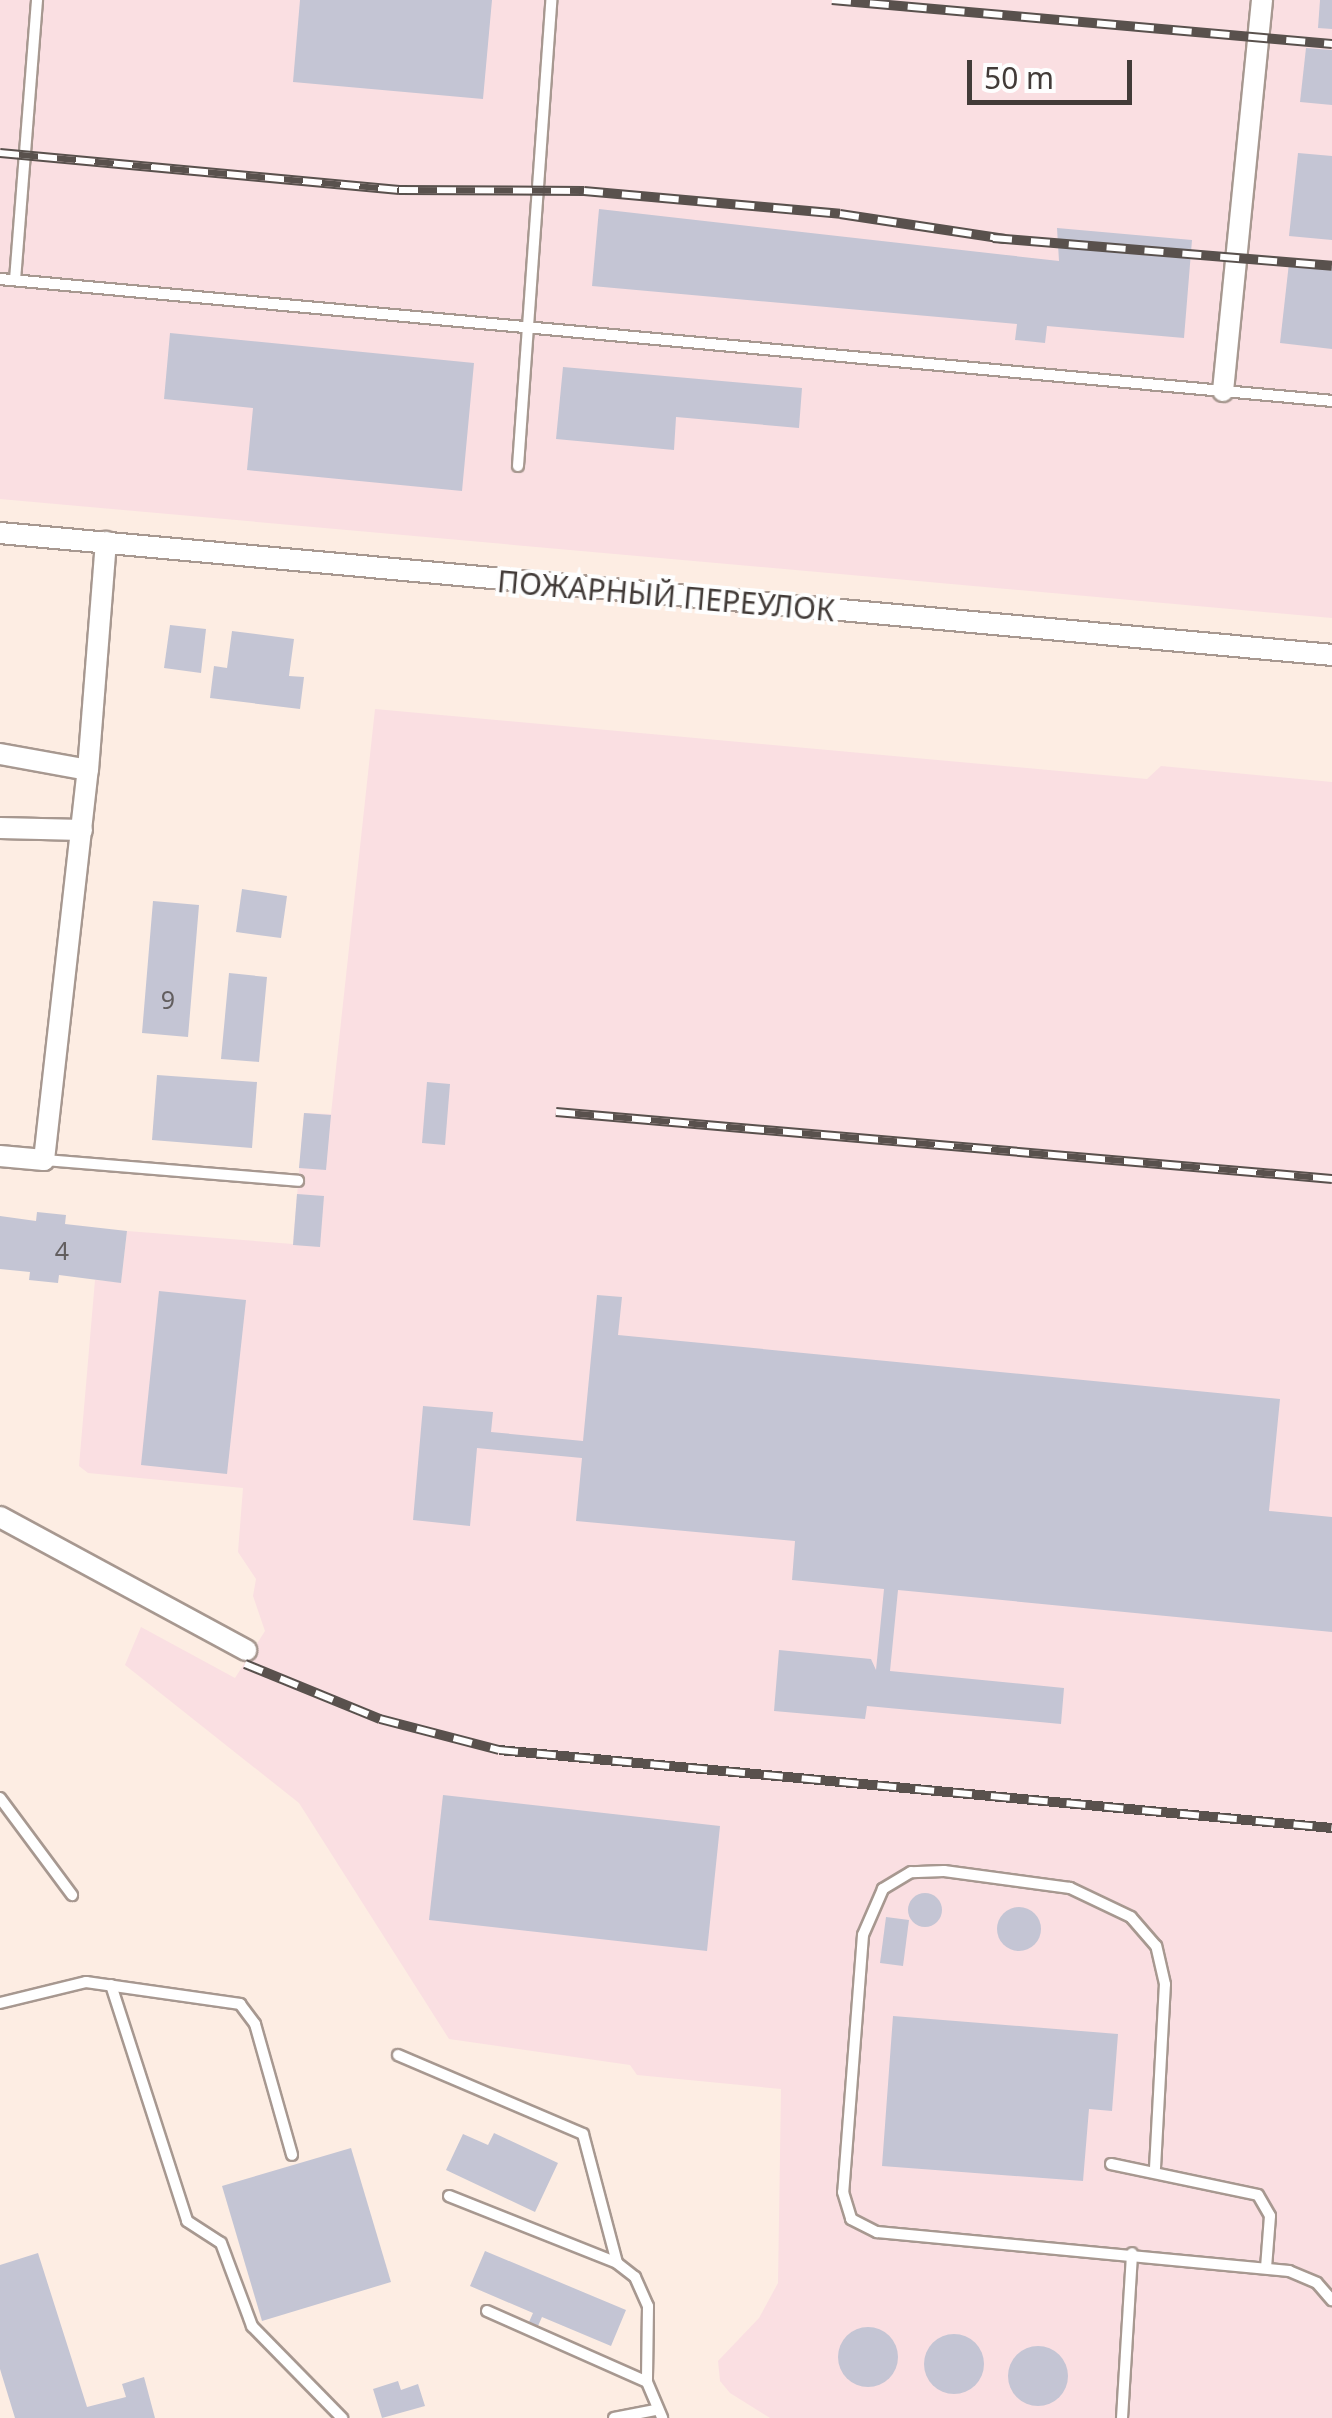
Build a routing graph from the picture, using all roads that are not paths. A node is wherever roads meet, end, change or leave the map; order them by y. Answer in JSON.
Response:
{"nodes":[{"id":1,"x":37,"y":0,"type":"edge"},
{"id":2,"x":551,"y":0,"type":"edge"},
{"id":3,"x":1262,"y":0,"type":"edge"},
{"id":4,"x":0,"y":279,"type":"edge"},
{"id":5,"x":15,"y":280,"type":"junction"},
{"id":6,"x":526,"y":326,"type":"junction"},
{"id":7,"x":1223,"y":391,"type":"junction"},
{"id":8,"x":1332,"y":401,"type":"edge"},
{"id":9,"x":518,"y":466,"type":"dead end"},
{"id":10,"x":0,"y":532,"type":"edge"},
{"id":11,"x":106,"y":542,"type":"junction"},
{"id":12,"x":1332,"y":655,"type":"edge"},
{"id":13,"x":0,"y":754,"type":"edge"},
{"id":14,"x":88,"y":770,"type":"junction"},
{"id":15,"x":0,"y":828,"type":"edge"},
{"id":16,"x":82,"y":830,"type":"junction"},
{"id":17,"x":0,"y":1156,"type":"edge"},
{"id":18,"x":44,"y":1160,"type":"junction"},
{"id":19,"x":298,"y":1181,"type":"dead end"},
{"id":20,"x":0,"y":1516,"type":"edge"},
{"id":21,"x":246,"y":1650,"type":"dead end"},
{"id":22,"x":0,"y":1798,"type":"edge"},
{"id":23,"x":72,"y":1896,"type":"dead end"},
{"id":24,"x":111,"y":1985,"type":"junction"},
{"id":25,"x":0,"y":2003,"type":"edge"},
{"id":26,"x":398,"y":2054,"type":"dead end"},
{"id":27,"x":292,"y":2155,"type":"dead end"},
{"id":28,"x":1111,"y":2164,"type":"dead end"},
{"id":29,"x":1155,"y":2168,"type":"junction"},
{"id":30,"x":449,"y":2196,"type":"dead end"},
{"id":31,"x":1132,"y":2253,"type":"junction"},
{"id":32,"x":617,"y":2263,"type":"junction"},
{"id":33,"x":1266,"y":2268,"type":"junction"},
{"id":34,"x":1332,"y":2300,"type":"edge"},
{"id":35,"x":487,"y":2311,"type":"dead end"},
{"id":36,"x":647,"y":2382,"type":"junction"},
{"id":37,"x":659,"y":2414,"type":"edge"},
{"id":38,"x":342,"y":2418,"type":"edge"},
{"id":39,"x":614,"y":2418,"type":"edge"},
{"id":40,"x":1122,"y":2418,"type":"edge"}],
"edges":[{"from":1,"to":5,"type":"lane"},
{"from":2,"to":6,"type":"lane"},
{"from":3,"to":7,"type":"street"},
{"from":4,"to":5,"type":"lane"},
{"from":5,"to":6,"type":"lane"},
{"from":6,"to":7,"type":"lane"},
{"from":6,"to":9,"type":"lane"},
{"from":7,"to":8,"type":"lane"},
{"from":10,"to":11,"type":"street","name":"ПОЖАРНЫЙ ПЕРЕУЛОК"},
{"from":11,"to":12,"type":"street","name":"ПОЖАРНЫЙ ПЕРЕУЛОК"},
{"from":11,"to":14,"type":"street"},
{"from":13,"to":14,"type":"street"},
{"from":14,"to":16,"type":"street"},
{"from":15,"to":16,"type":"street"},
{"from":16,"to":18,"type":"street"},
{"from":17,"to":18,"type":"street"},
{"from":18,"to":19,"type":"lane"},
{"from":20,"to":21,"type":"street"},
{"from":22,"to":23,"type":"lane"},
{"from":24,"to":25,"type":"lane"},
{"from":24,"to":27,"type":"lane"},
{"from":24,"to":38,"type":"lane"},
{"from":26,"to":32,"type":"lane"},
{"from":28,"to":29,"type":"lane"},
{"from":29,"to":31,"type":"lane"},
{"from":29,"to":33,"type":"lane"},
{"from":30,"to":32,"type":"lane"},
{"from":31,"to":33,"type":"lane"},
{"from":31,"to":40,"type":"lane"},
{"from":32,"to":36,"type":"lane"},
{"from":33,"to":34,"type":"lane"},
{"from":35,"to":36,"type":"lane"},
{"from":36,"to":37,"type":"lane"},
{"from":37,"to":39,"type":"lane"}]}
